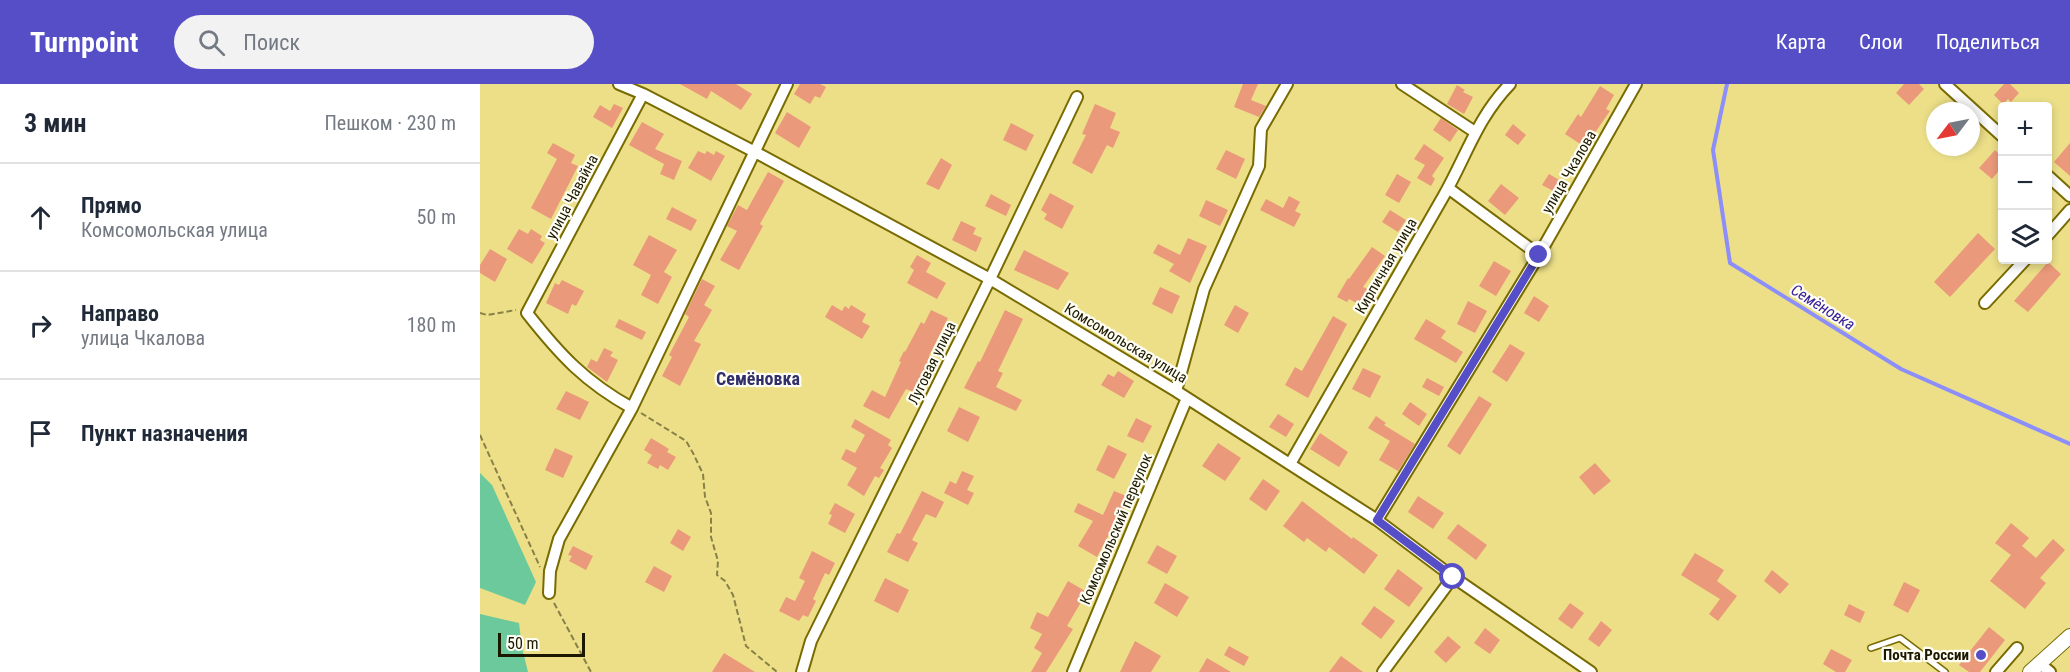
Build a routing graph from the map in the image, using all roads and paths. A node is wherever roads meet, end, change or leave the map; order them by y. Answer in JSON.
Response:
{"nodes":[{"id":1,"x":619,"y":84,"type":"edge"},
{"id":2,"x":787,"y":84,"type":"edge"},
{"id":3,"x":1287,"y":84,"type":"edge"},
{"id":4,"x":1402,"y":84,"type":"edge"},
{"id":5,"x":1510,"y":84,"type":"edge"},
{"id":6,"x":1636,"y":84,"type":"edge"},
{"id":7,"x":1945,"y":84,"type":"edge"},
{"id":8,"x":643,"y":94,"type":"junction"},
{"id":9,"x":1077,"y":97,"type":"dead end"},
{"id":10,"x":1475,"y":132,"type":"junction"},
{"id":11,"x":1998,"y":132,"type":"edge"},
{"id":12,"x":755,"y":152,"type":"junction"},
{"id":13,"x":2052,"y":180,"type":"edge"},
{"id":14,"x":1448,"y":188,"type":"junction"},
{"id":15,"x":2070,"y":196,"type":"edge"},
{"id":16,"x":2070,"y":210,"type":"edge"},
{"id":17,"x":2052,"y":230,"type":"edge"},
{"id":18,"x":1539,"y":255,"type":"junction"},
{"id":19,"x":2021,"y":264,"type":"edge"},
{"id":20,"x":990,"y":279,"type":"junction"},
{"id":21,"x":1985,"y":303,"type":"dead end"},
{"id":22,"x":516,"y":310,"type":"dead end"},
{"id":23,"x":480,"y":314,"type":"edge"},
{"id":24,"x":1176,"y":391,"type":"junction"},
{"id":25,"x":1187,"y":398,"type":"junction"},
{"id":26,"x":632,"y":408,"type":"junction"},
{"id":27,"x":480,"y":435,"type":"edge"},
{"id":28,"x":1290,"y":464,"type":"junction"},
{"id":29,"x":1377,"y":520,"type":"junction"},
{"id":30,"x":1453,"y":577,"type":"junction"},
{"id":31,"x":549,"y":593,"type":"junction"},
{"id":32,"x":2070,"y":636,"type":"edge"},
{"id":33,"x":1871,"y":648,"type":"dead end"},
{"id":34,"x":2017,"y":648,"type":"dead end"},
{"id":35,"x":2039,"y":669,"type":"edge"},
{"id":36,"x":591,"y":672,"type":"edge"},
{"id":37,"x":777,"y":672,"type":"edge"},
{"id":38,"x":802,"y":672,"type":"edge"},
{"id":39,"x":1073,"y":672,"type":"edge"},
{"id":40,"x":1383,"y":672,"type":"edge"},
{"id":41,"x":1591,"y":672,"type":"edge"},
{"id":42,"x":1945,"y":672,"type":"edge"},
{"id":43,"x":1996,"y":672,"type":"edge"}],
"edges":[{"from":1,"to":8,"type":"street","name":"Комсомольская улица"},
{"from":2,"to":12,"type":"street"},
{"from":3,"to":24,"type":"street"},
{"from":4,"to":10,"type":"street"},
{"from":5,"to":10,"type":"street","name":"Кирпичная улица"},
{"from":6,"to":18,"type":"street","name":"улица Чкалова"},
{"from":7,"to":11,"type":"street"},
{"from":8,"to":12,"type":"street","name":"Комсомольская улица"},
{"from":8,"to":26,"type":"street","name":"улица Чавайна"},
{"from":9,"to":20,"type":"street","name":"Луговая улица"},
{"from":10,"to":14,"type":"street","name":"Кирпичная улица"},
{"from":12,"to":20,"type":"street","name":"Комсомольская улица"},
{"from":12,"to":26,"type":"street"},
{"from":13,"to":15,"type":"street"},
{"from":14,"to":18,"type":"street"},
{"from":14,"to":28,"type":"street","name":"Кирпичная улица"},
{"from":16,"to":17,"type":"street"},
{"from":18,"to":29,"type":"street","name":"улица Чкалова"},
{"from":19,"to":21,"type":"street"},
{"from":20,"to":24,"type":"street","name":"Комсомольская улица"},
{"from":20,"to":38,"type":"street","name":"Луговая улица"},
{"from":22,"to":23,"type":"path"},
{"from":24,"to":25,"type":"street","name":"Комсомольская улица"},
{"from":25,"to":28,"type":"street","name":"Комсомольская улица"},
{"from":25,"to":39,"type":"street","name":"Комсомольский переулок"},
{"from":26,"to":31,"type":"street"},
{"from":26,"to":37,"type":"path"},
{"from":27,"to":31,"type":"path"},
{"from":28,"to":29,"type":"street","name":"Комсомольская улица"},
{"from":29,"to":30,"type":"street","name":"Комсомольская улица"},
{"from":30,"to":40,"type":"street"},
{"from":30,"to":41,"type":"street","name":"Комсомольская улица"},
{"from":31,"to":36,"type":"path"},
{"from":32,"to":35,"type":"main road"},
{"from":33,"to":42,"type":"lane"},
{"from":34,"to":43,"type":"street"}]}
